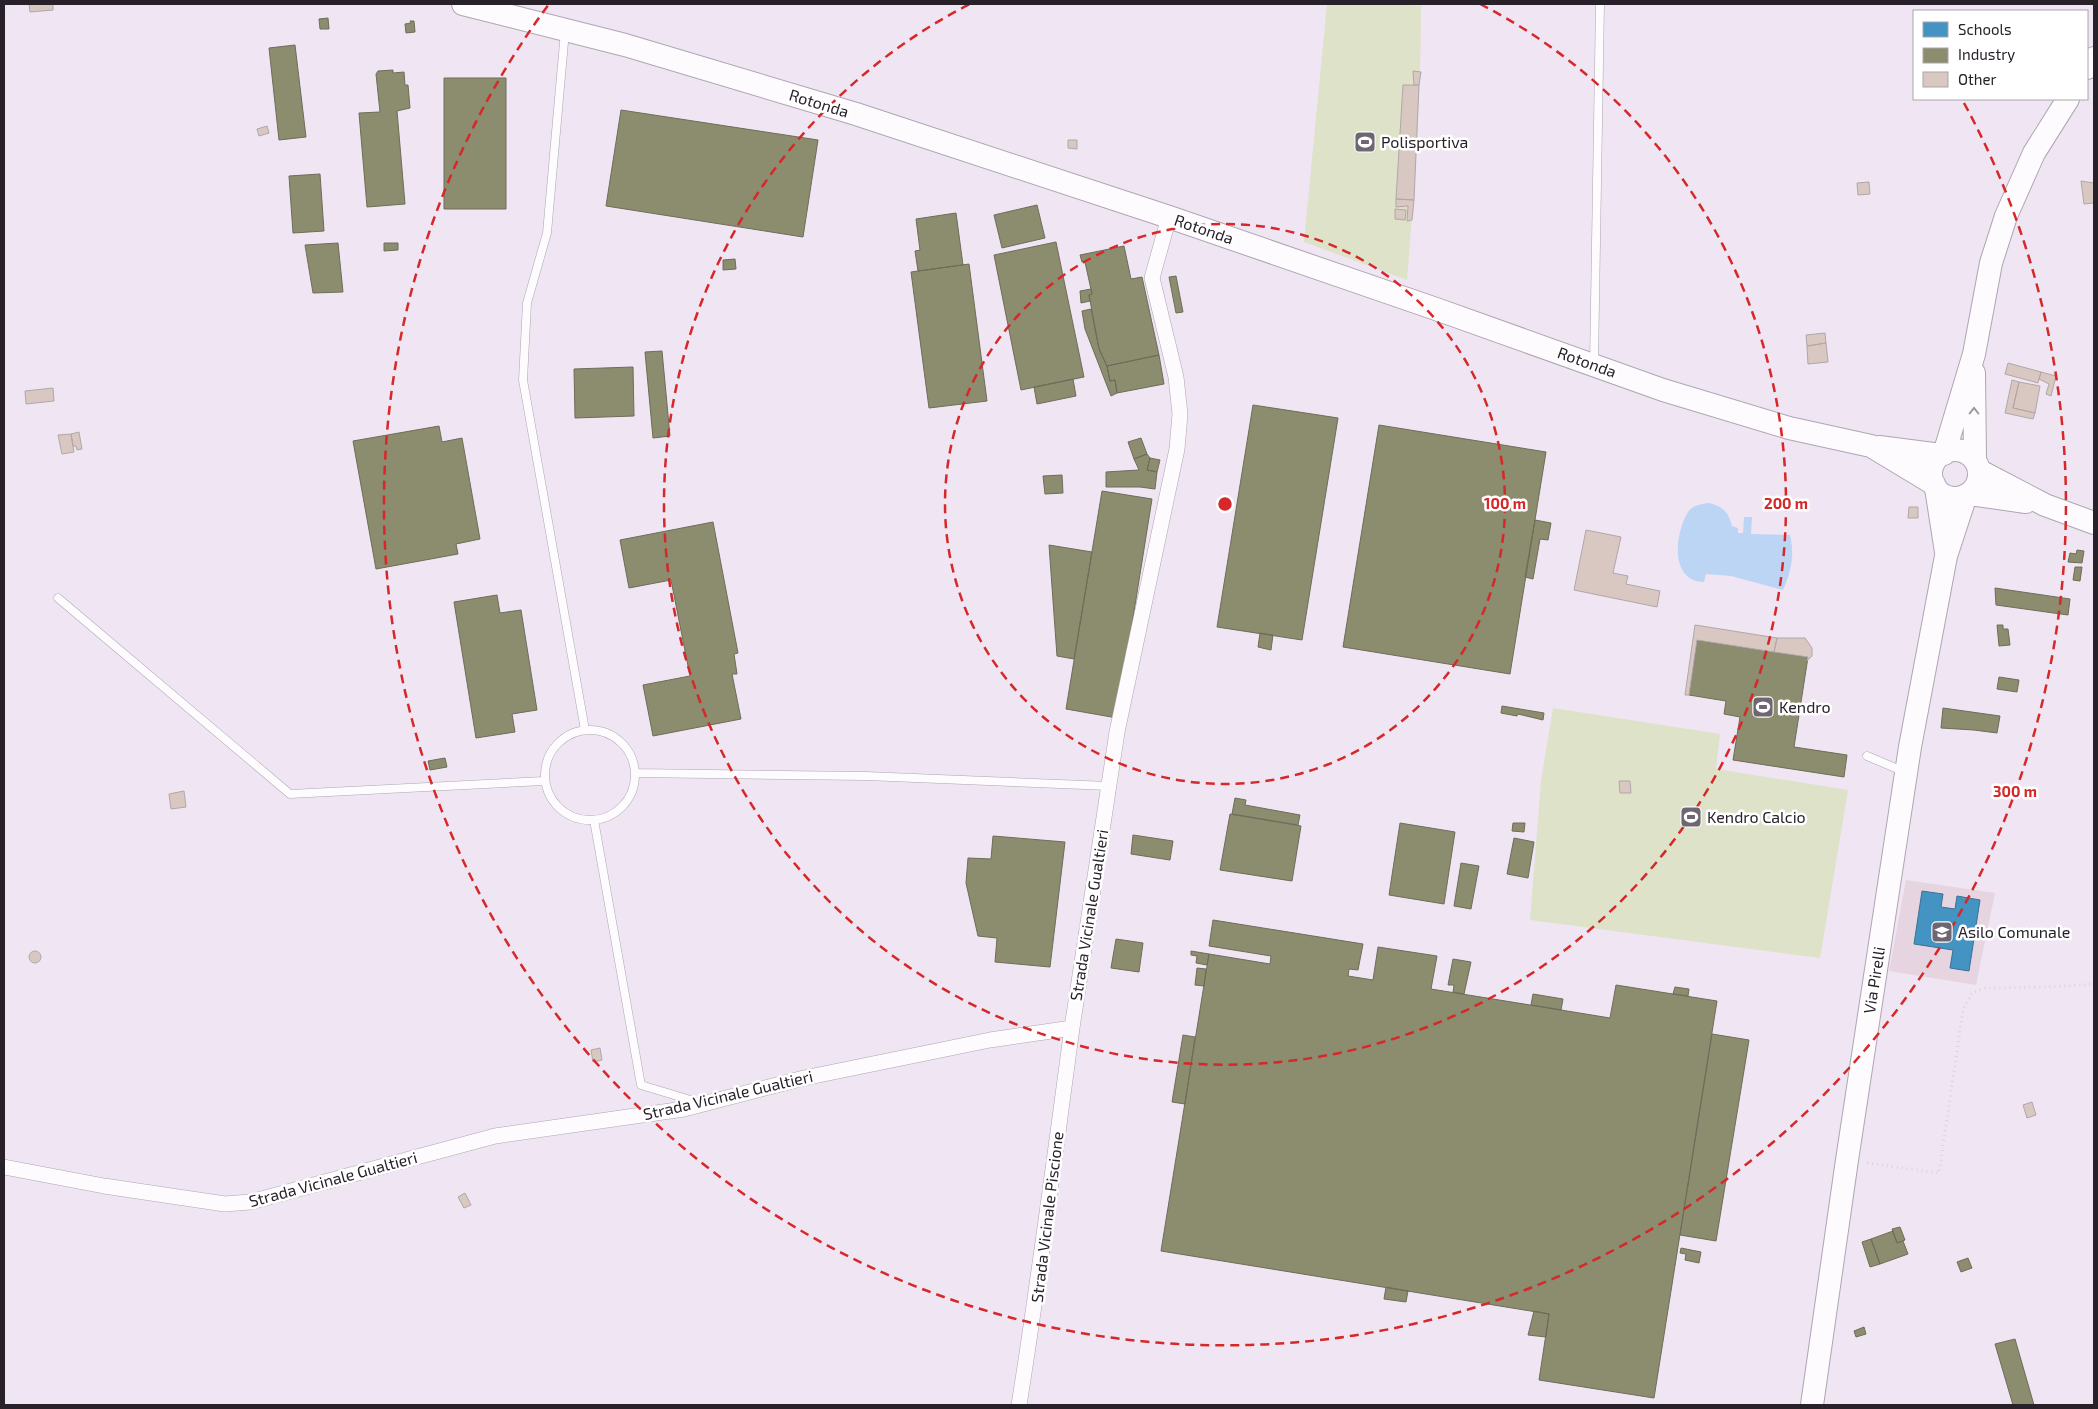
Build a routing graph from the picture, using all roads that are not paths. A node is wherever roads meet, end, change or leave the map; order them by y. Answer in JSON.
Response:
{"nodes":[{"id":1,"x":463,"y":4,"type":"edge"},
{"id":2,"x":1600,"y":4,"type":"edge"},
{"id":3,"x":565,"y":30,"type":"junction"},
{"id":4,"x":2067,"y":100,"type":"edge"},
{"id":5,"x":1169,"y":217,"type":"junction"},
{"id":6,"x":1974,"y":354,"type":"junction"},
{"id":7,"x":1594,"y":365,"type":"junction"},
{"id":8,"x":1871,"y":446,"type":"junction"},
{"id":9,"x":1942,"y":455,"type":"junction"},
{"id":10,"x":1977,"y":465,"type":"junction"},
{"id":11,"x":1935,"y":486,"type":"junction"},
{"id":12,"x":1968,"y":495,"type":"junction"},
{"id":13,"x":2045,"y":505,"type":"junction"},
{"id":14,"x":2094,"y":523,"type":"edge"},
{"id":15,"x":1946,"y":556,"type":"junction"},
{"id":16,"x":58,"y":598,"type":"dead end"},
{"id":17,"x":586,"y":730,"type":"junction"},
{"id":18,"x":1867,"y":756,"type":"dead end"},
{"id":19,"x":635,"y":773,"type":"junction"},
{"id":20,"x":1906,"y":773,"type":"junction"},
{"id":21,"x":544,"y":781,"type":"junction"},
{"id":22,"x":1109,"y":786,"type":"junction"},
{"id":23,"x":594,"y":820,"type":"junction"},
{"id":24,"x":1072,"y":1028,"type":"junction"},
{"id":25,"x":703,"y":1104,"type":"junction"},
{"id":26,"x":4,"y":1167,"type":"edge"},
{"id":27,"x":1019,"y":1405,"type":"edge"},
{"id":28,"x":1812,"y":1405,"type":"edge"}],
"edges":[{"from":1,"to":3,"type":"main road","name":"Rotonda"},
{"from":2,"to":7,"type":"lane"},
{"from":3,"to":5,"type":"main road","name":"Rotonda"},
{"from":3,"to":17,"type":"lane"},
{"from":4,"to":6,"type":"main road"},
{"from":5,"to":7,"type":"main road","name":"Rotonda"},
{"from":5,"to":22,"type":"street","name":"Strada Vicinale Gualtieri"},
{"from":6,"to":9,"type":"main road"},
{"from":10,"to":6,"type":"main road","one_way":true},
{"from":7,"to":8,"type":"main road","name":"Rotonda"},
{"from":8,"to":9,"type":"main road"},
{"from":8,"to":11,"type":"main road","name":"Rotonda"},
{"from":9,"to":10,"type":"main road"},
{"from":9,"to":11,"type":"main road"},
{"from":10,"to":12,"type":"main road"},
{"from":10,"to":13,"type":"main road"},
{"from":11,"to":12,"type":"main road"},
{"from":11,"to":15,"type":"main road","name":"Via Pirelli"},
{"from":12,"to":13,"type":"main road"},
{"from":12,"to":15,"type":"main road","name":"Via Pirelli"},
{"from":13,"to":14,"type":"main road"},
{"from":15,"to":20,"type":"main road","name":"Via Pirelli"},
{"from":16,"to":21,"type":"lane"},
{"from":17,"to":19,"type":"lane"},
{"from":17,"to":21,"type":"lane"},
{"from":18,"to":20,"type":"lane"},
{"from":19,"to":22,"type":"lane"},
{"from":19,"to":23,"type":"lane"},
{"from":20,"to":28,"type":"main road","name":"Via Pirelli"},
{"from":21,"to":23,"type":"lane"},
{"from":22,"to":24,"type":"street","name":"Strada Vicinale Gualtieri"},
{"from":23,"to":25,"type":"lane"},
{"from":24,"to":25,"type":"street","name":"Strada Vicinale Gualtieri"},
{"from":24,"to":27,"type":"street","name":"Strada Vicinale Piscione"},
{"from":25,"to":26,"type":"street","name":"Strada Vicinale Gualtieri"}]}
